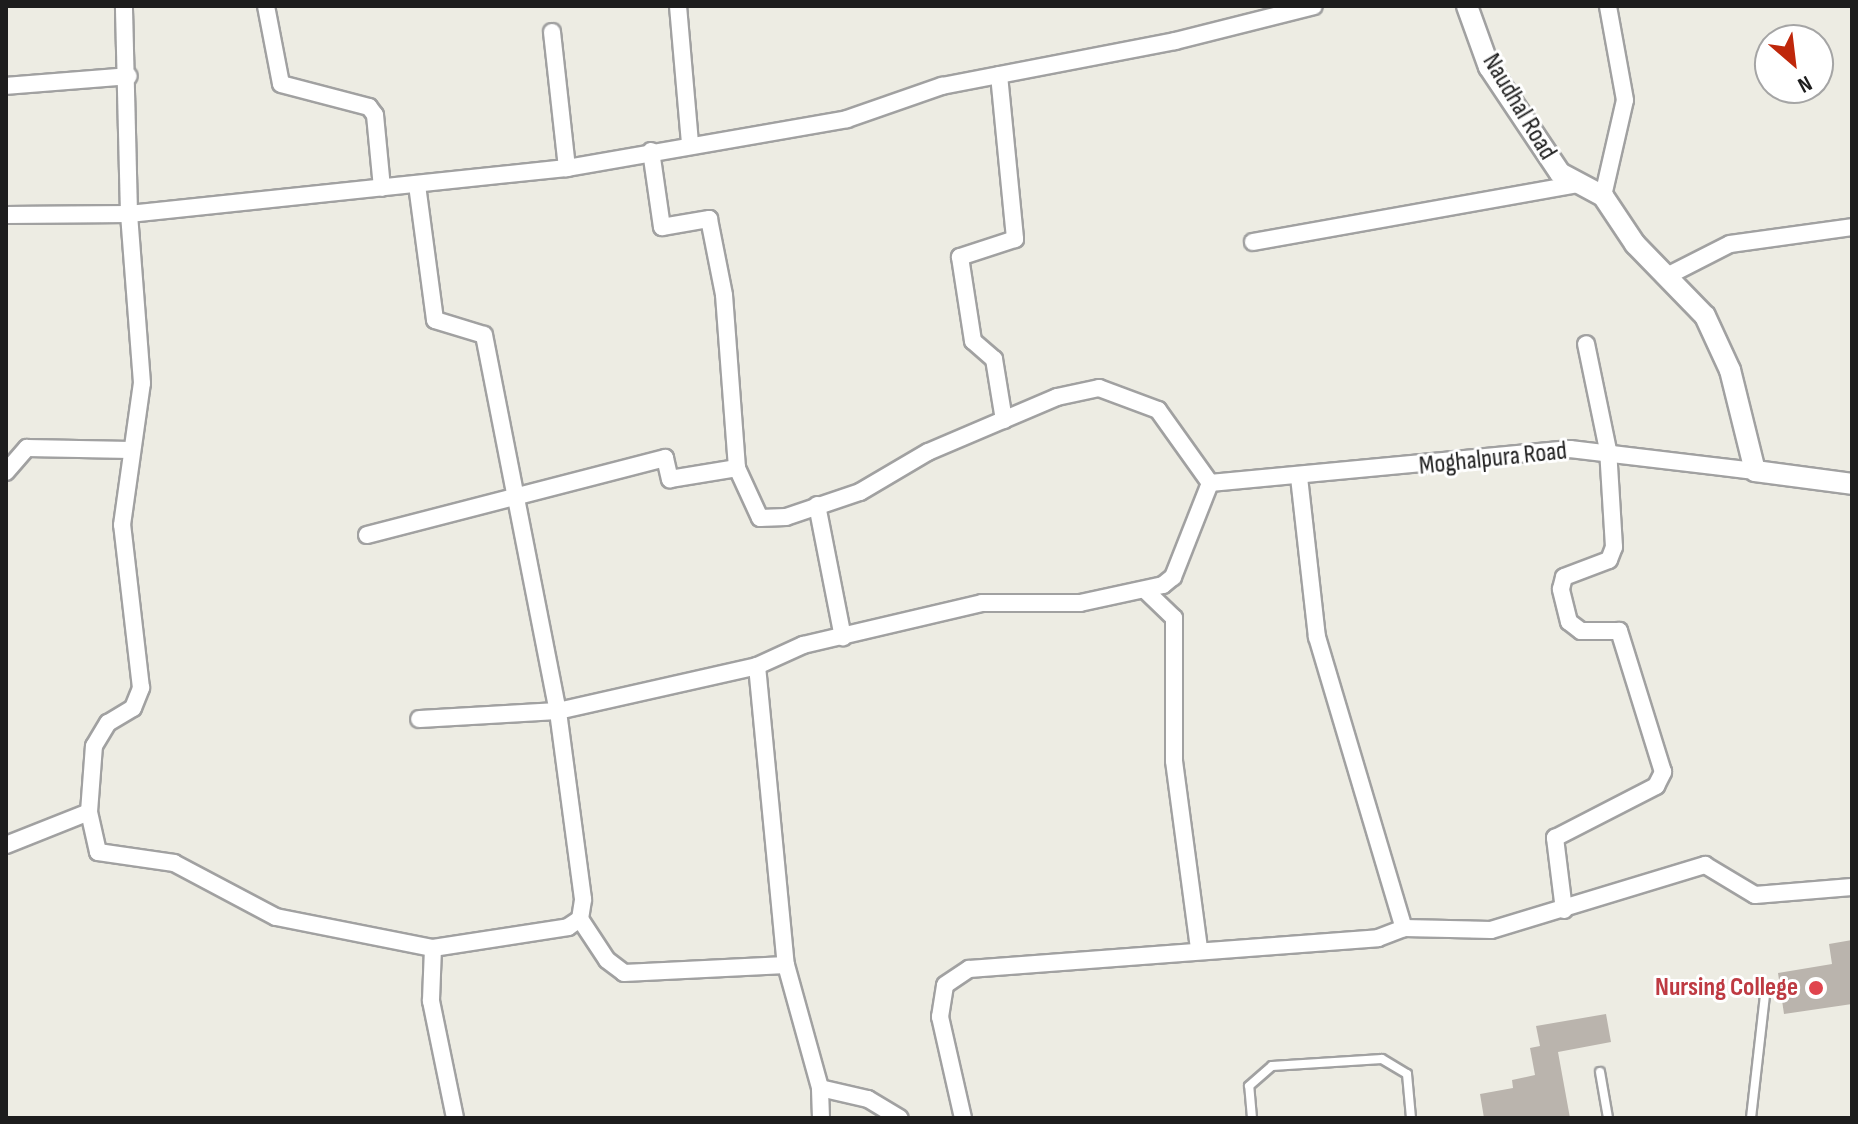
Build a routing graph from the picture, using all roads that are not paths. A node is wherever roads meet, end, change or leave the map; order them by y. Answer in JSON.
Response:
{"nodes":[{"id":1,"x":124,"y":6,"type":"edge"},
{"id":2,"x":266,"y":6,"type":"edge"},
{"id":3,"x":678,"y":6,"type":"edge"},
{"id":4,"x":1314,"y":6,"type":"edge"},
{"id":5,"x":1467,"y":6,"type":"edge"},
{"id":6,"x":1608,"y":6,"type":"edge"},
{"id":7,"x":1248,"y":14,"type":"edge"},
{"id":8,"x":552,"y":32,"type":"dead end"},
{"id":9,"x":999,"y":75,"type":"junction"},
{"id":10,"x":129,"y":76,"type":"junction"},
{"id":11,"x":6,"y":86,"type":"edge"},
{"id":12,"x":690,"y":143,"type":"junction"},
{"id":13,"x":651,"y":151,"type":"junction"},
{"id":14,"x":567,"y":168,"type":"junction"},
{"id":15,"x":1578,"y":184,"type":"junction"},
{"id":16,"x":417,"y":185,"type":"junction"},
{"id":17,"x":382,"y":188,"type":"junction"},
{"id":18,"x":1603,"y":196,"type":"junction"},
{"id":19,"x":129,"y":214,"type":"junction"},
{"id":20,"x":6,"y":215,"type":"edge"},
{"id":21,"x":1852,"y":227,"type":"edge"},
{"id":22,"x":1253,"y":242,"type":"dead end"},
{"id":23,"x":1669,"y":275,"type":"junction"},
{"id":24,"x":1586,"y":344,"type":"dead end"},
{"id":25,"x":1004,"y":420,"type":"junction"},
{"id":26,"x":131,"y":450,"type":"junction"},
{"id":27,"x":1608,"y":450,"type":"junction"},
{"id":28,"x":737,"y":468,"type":"junction"},
{"id":29,"x":1755,"y":471,"type":"junction"},
{"id":30,"x":6,"y":472,"type":"edge"},
{"id":31,"x":1299,"y":477,"type":"junction"},
{"id":32,"x":1210,"y":483,"type":"junction"},
{"id":33,"x":1852,"y":484,"type":"edge"},
{"id":34,"x":512,"y":495,"type":"junction"},
{"id":35,"x":817,"y":505,"type":"junction"},
{"id":36,"x":367,"y":535,"type":"dead end"},
{"id":37,"x":1146,"y":591,"type":"junction"},
{"id":38,"x":843,"y":637,"type":"junction"},
{"id":39,"x":757,"y":666,"type":"junction"},
{"id":40,"x":558,"y":711,"type":"junction"},
{"id":41,"x":419,"y":719,"type":"dead end"},
{"id":42,"x":89,"y":812,"type":"junction"},
{"id":43,"x":6,"y":845,"type":"edge"},
{"id":44,"x":1852,"y":887,"type":"edge"},
{"id":45,"x":1564,"y":910,"type":"junction"},
{"id":46,"x":580,"y":919,"type":"junction"},
{"id":47,"x":1404,"y":928,"type":"junction"},
{"id":48,"x":433,"y":948,"type":"junction"},
{"id":49,"x":1199,"y":948,"type":"junction"},
{"id":50,"x":786,"y":965,"type":"junction"},
{"id":51,"x":1765,"y":996,"type":"dead end"},
{"id":52,"x":1600,"y":1072,"type":"dead end"},
{"id":53,"x":820,"y":1088,"type":"junction"},
{"id":54,"x":455,"y":1118,"type":"edge"},
{"id":55,"x":821,"y":1118,"type":"edge"},
{"id":56,"x":900,"y":1118,"type":"edge"},
{"id":57,"x":963,"y":1118,"type":"edge"},
{"id":58,"x":1252,"y":1118,"type":"edge"},
{"id":59,"x":1411,"y":1118,"type":"edge"},
{"id":60,"x":1608,"y":1118,"type":"edge"},
{"id":61,"x":1751,"y":1118,"type":"edge"}],
"edges":[{"from":1,"to":10,"type":"street"},
{"from":2,"to":17,"type":"street"},
{"from":3,"to":12,"type":"street"},
{"from":4,"to":7,"type":"street"},
{"from":5,"to":15,"type":"street","name":"Naudhal Road"},
{"from":6,"to":18,"type":"street"},
{"from":7,"to":9,"type":"street"},
{"from":8,"to":14,"type":"street"},
{"from":9,"to":12,"type":"street"},
{"from":9,"to":25,"type":"street"},
{"from":10,"to":11,"type":"street"},
{"from":10,"to":19,"type":"street"},
{"from":12,"to":13,"type":"street"},
{"from":13,"to":14,"type":"street"},
{"from":13,"to":28,"type":"street"},
{"from":14,"to":16,"type":"street"},
{"from":15,"to":18,"type":"street","name":"Naudhal Road"},
{"from":15,"to":22,"type":"street"},
{"from":16,"to":17,"type":"street"},
{"from":16,"to":34,"type":"street"},
{"from":17,"to":19,"type":"street"},
{"from":18,"to":23,"type":"street"},
{"from":19,"to":20,"type":"street"},
{"from":19,"to":26,"type":"street"},
{"from":21,"to":23,"type":"street"},
{"from":23,"to":29,"type":"street"},
{"from":24,"to":27,"type":"street"},
{"from":25,"to":32,"type":"street"},
{"from":25,"to":35,"type":"street"},
{"from":26,"to":30,"type":"street"},
{"from":26,"to":42,"type":"street"},
{"from":27,"to":29,"type":"street","name":"Moghalpura Road"},
{"from":27,"to":31,"type":"street","name":"Moghalpura Road"},
{"from":27,"to":45,"type":"street"},
{"from":28,"to":34,"type":"street"},
{"from":28,"to":35,"type":"street"},
{"from":29,"to":33,"type":"street"},
{"from":31,"to":32,"type":"street","name":"Moghalpura Road"},
{"from":31,"to":47,"type":"street"},
{"from":32,"to":37,"type":"street"},
{"from":34,"to":36,"type":"street"},
{"from":34,"to":40,"type":"street"},
{"from":35,"to":38,"type":"street"},
{"from":37,"to":38,"type":"street"},
{"from":37,"to":49,"type":"street"},
{"from":38,"to":39,"type":"street"},
{"from":39,"to":40,"type":"street"},
{"from":39,"to":50,"type":"street"},
{"from":40,"to":41,"type":"street"},
{"from":40,"to":46,"type":"street"},
{"from":42,"to":43,"type":"street"},
{"from":42,"to":48,"type":"street"},
{"from":44,"to":45,"type":"street"},
{"from":45,"to":47,"type":"street"},
{"from":46,"to":48,"type":"street"},
{"from":46,"to":50,"type":"street"},
{"from":47,"to":49,"type":"street"},
{"from":48,"to":54,"type":"street"},
{"from":49,"to":57,"type":"street"},
{"from":50,"to":53,"type":"street"},
{"from":51,"to":61,"type":"lane"},
{"from":52,"to":60,"type":"lane"},
{"from":53,"to":55,"type":"street"},
{"from":53,"to":56,"type":"street"},
{"from":58,"to":59,"type":"lane"}]}
